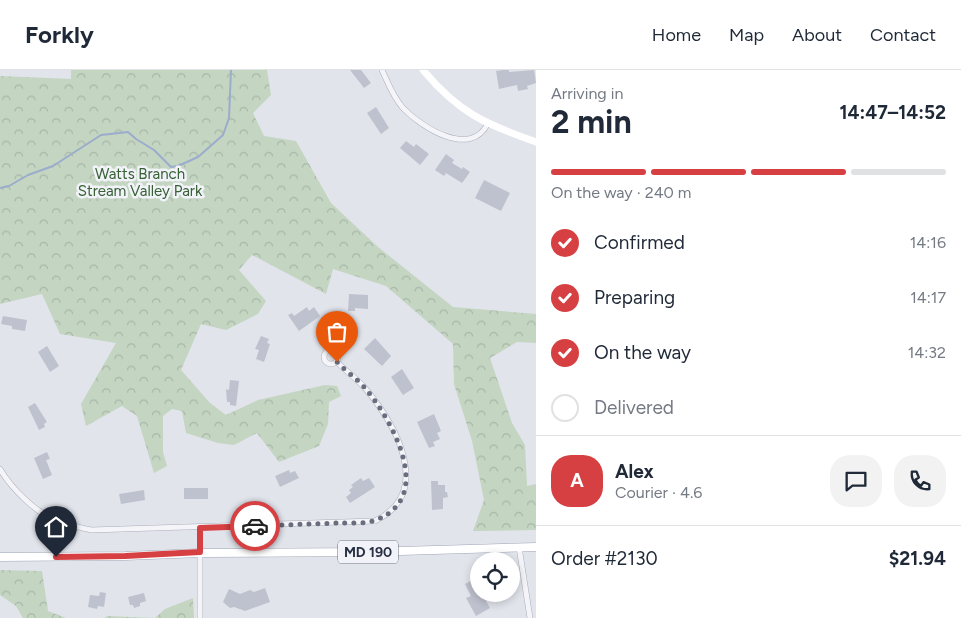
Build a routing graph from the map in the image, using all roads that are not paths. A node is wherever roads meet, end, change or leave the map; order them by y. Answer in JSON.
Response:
{"nodes":[{"id":1,"x":382,"y":70,"type":"edge"},
{"id":2,"x":423,"y":70,"type":"edge"},
{"id":3,"x":488,"y":124,"type":"junction"},
{"id":4,"x":536,"y":142,"type":"edge"},
{"id":5,"x":337,"y":362,"type":"dead end"},
{"id":6,"x":0,"y":469,"type":"edge"},
{"id":7,"x":200,"y":528,"type":"junction"},
{"id":8,"x":519,"y":547,"type":"junction"},
{"id":9,"x":536,"y":547,"type":"edge"},
{"id":10,"x":200,"y":552,"type":"junction"},
{"id":11,"x":0,"y":557,"type":"edge"},
{"id":12,"x":200,"y":618,"type":"edge"},
{"id":13,"x":530,"y":618,"type":"edge"}],
"edges":[{"from":1,"to":3,"type":"street"},
{"from":2,"to":3,"type":"main road"},
{"from":3,"to":4,"type":"main road"},
{"from":5,"to":7,"type":"street"},
{"from":6,"to":7,"type":"street"},
{"from":7,"to":10,"type":"street"},
{"from":8,"to":9,"type":"main road","number":"MD 190"},
{"from":8,"to":10,"type":"main road","number":"MD 190"},
{"from":8,"to":13,"type":"street"},
{"from":10,"to":11,"type":"main road","number":"MD 190"},
{"from":10,"to":12,"type":"street"}]}
